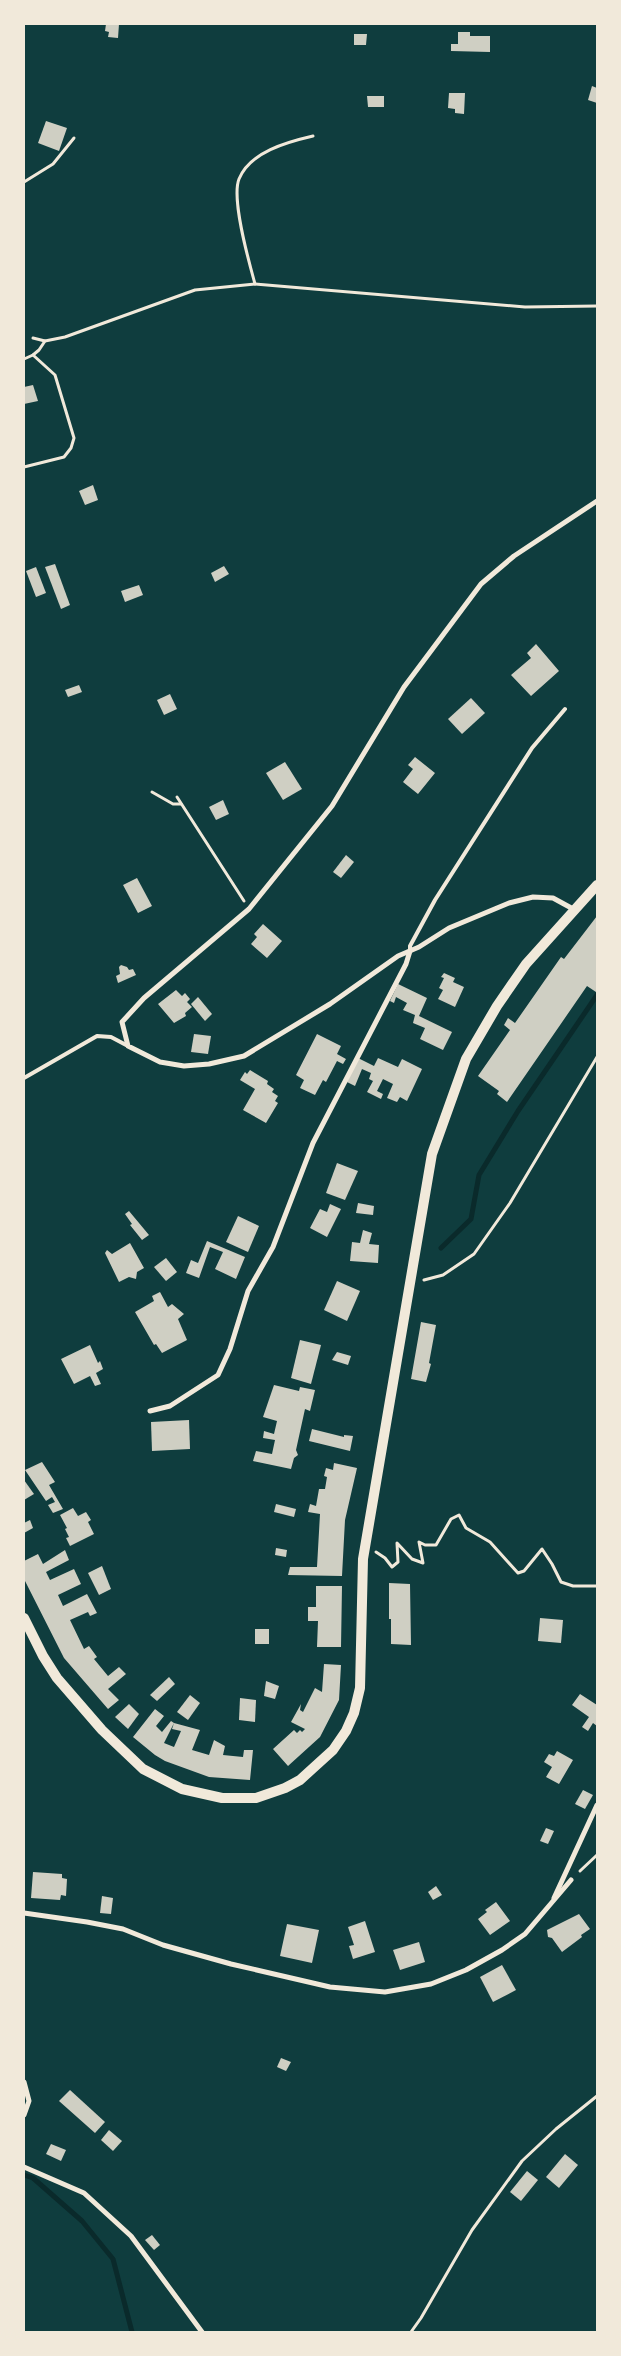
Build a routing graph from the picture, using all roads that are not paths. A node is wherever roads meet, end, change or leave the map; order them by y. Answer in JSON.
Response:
{"nodes":[{"id":1,"x":597,"y":501,"type":"edge"},
{"id":2,"x":565,"y":709,"type":"dead end"},
{"id":3,"x":597,"y":885,"type":"edge"},
{"id":4,"x":576,"y":910,"type":"junction"},
{"id":5,"x":410,"y":951,"type":"junction"},
{"id":6,"x":128,"y":1046,"type":"junction"},
{"id":7,"x":24,"y":1078,"type":"edge"},
{"id":8,"x":150,"y":1411,"type":"dead end"},
{"id":9,"x":24,"y":1618,"type":"edge"},
{"id":10,"x":597,"y":1805,"type":"edge"},
{"id":11,"x":571,"y":1880,"type":"road end"},
{"id":12,"x":550,"y":1905,"type":"junction"},
{"id":13,"x":24,"y":1913,"type":"edge"},
{"id":14,"x":24,"y":2082,"type":"edge"},
{"id":15,"x":24,"y":2115,"type":"edge"},
{"id":16,"x":24,"y":2167,"type":"edge"},
{"id":17,"x":202,"y":2332,"type":"edge"}],
"edges":[{"from":1,"to":6,"type":"street"},
{"from":2,"to":5,"type":"lane"},
{"from":3,"to":4,"type":"main road"},
{"from":4,"to":5,"type":"street"},
{"from":4,"to":9,"type":"main road"},
{"from":5,"to":6,"type":"street"},
{"from":5,"to":8,"type":"street"},
{"from":6,"to":7,"type":"lane"},
{"from":10,"to":12,"type":"street"},
{"from":11,"to":12,"type":"street"},
{"from":12,"to":13,"type":"street"},
{"from":14,"to":15,"type":"street"},
{"from":16,"to":17,"type":"street"}]}
